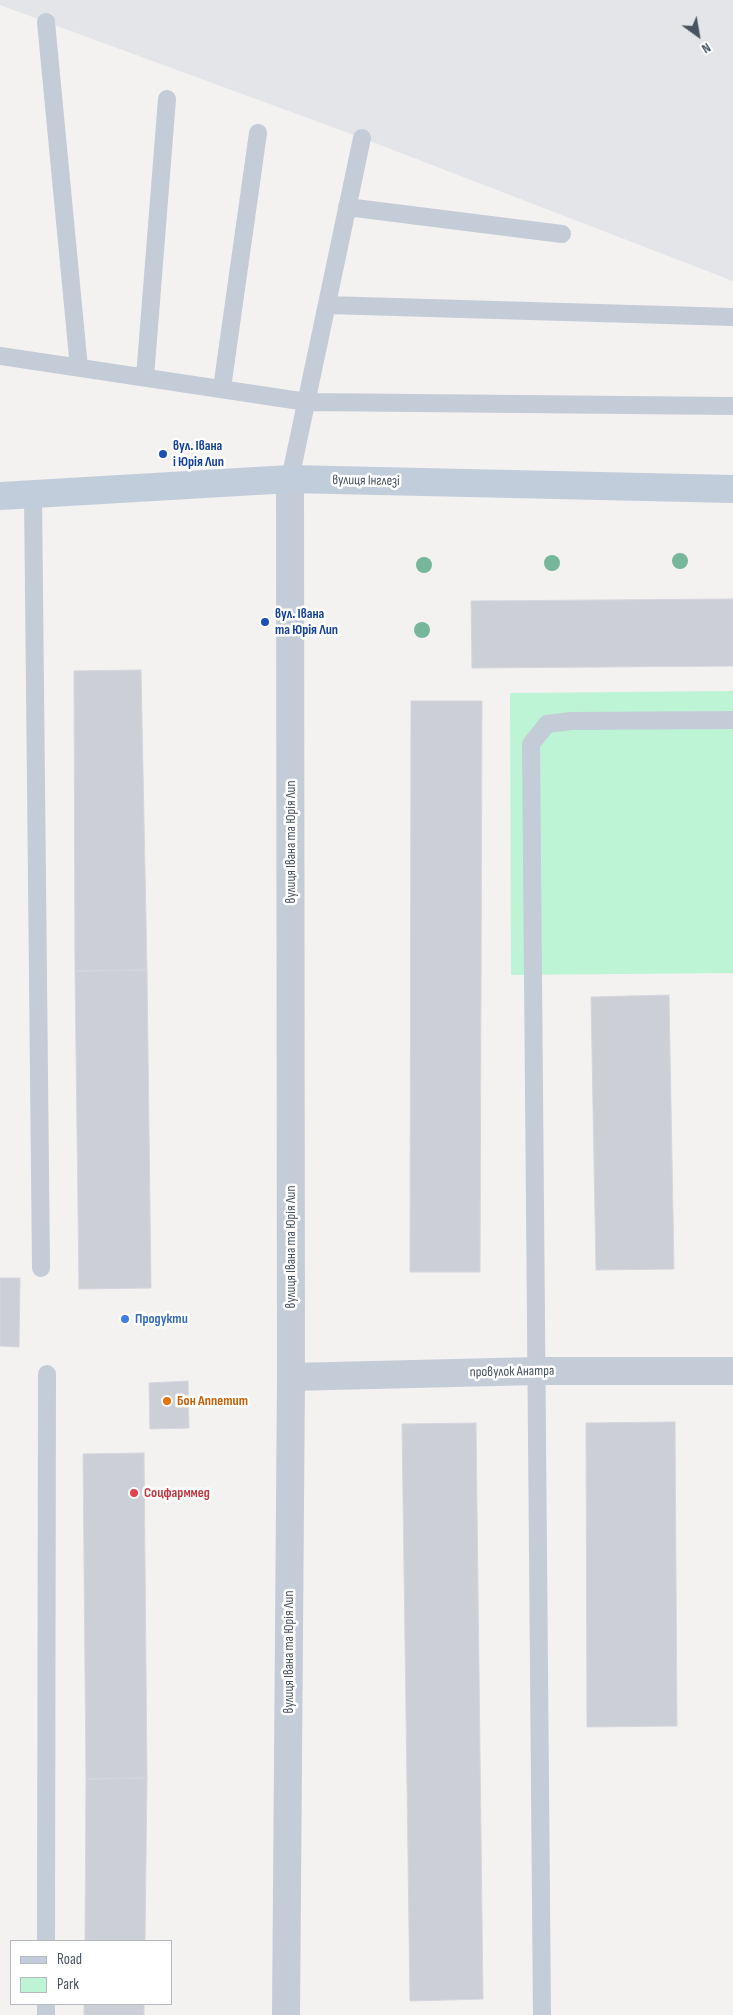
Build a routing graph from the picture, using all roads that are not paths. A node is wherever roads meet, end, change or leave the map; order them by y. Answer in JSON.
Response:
{"nodes":[{"id":1,"x":46,"y":22,"type":"dead end"},
{"id":2,"x":167,"y":99,"type":"dead end"},
{"id":3,"x":258,"y":133,"type":"dead end"},
{"id":4,"x":362,"y":138,"type":"dead end"},
{"id":5,"x":348,"y":207,"type":"junction"},
{"id":6,"x":562,"y":234,"type":"dead end"},
{"id":7,"x":327,"y":305,"type":"junction"},
{"id":8,"x":733,"y":317,"type":"edge"},
{"id":9,"x":0,"y":356,"type":"edge"},
{"id":10,"x":78,"y":368,"type":"junction"},
{"id":11,"x":145,"y":378,"type":"junction"},
{"id":12,"x":222,"y":388,"type":"junction"},
{"id":13,"x":307,"y":402,"type":"junction"},
{"id":14,"x":733,"y":406,"type":"edge"},
{"id":15,"x":290,"y":479,"type":"junction"},
{"id":16,"x":733,"y":489,"type":"edge"},
{"id":17,"x":33,"y":494,"type":"junction"},
{"id":18,"x":0,"y":496,"type":"edge"},
{"id":19,"x":733,"y":720,"type":"edge"},
{"id":20,"x":41,"y":1268,"type":"dead end"},
{"id":21,"x":537,"y":1371,"type":"junction"},
{"id":22,"x":733,"y":1371,"type":"edge"},
{"id":23,"x":47,"y":1374,"type":"dead end"},
{"id":24,"x":291,"y":1377,"type":"junction"},
{"id":25,"x":46,"y":1940,"type":"edge"},
{"id":26,"x":286,"y":2015,"type":"edge"},
{"id":27,"x":542,"y":2015,"type":"edge"}],
"edges":[{"from":1,"to":10,"type":"lane"},
{"from":2,"to":11,"type":"lane"},
{"from":3,"to":12,"type":"lane"},
{"from":4,"to":5,"type":"lane"},
{"from":5,"to":6,"type":"lane"},
{"from":5,"to":7,"type":"lane"},
{"from":7,"to":8,"type":"lane"},
{"from":7,"to":13,"type":"lane"},
{"from":9,"to":10,"type":"lane"},
{"from":10,"to":11,"type":"lane"},
{"from":11,"to":12,"type":"lane"},
{"from":12,"to":13,"type":"lane"},
{"from":13,"to":14,"type":"lane"},
{"from":13,"to":15,"type":"lane"},
{"from":15,"to":16,"type":"main road","name":"вулиця Інглезі"},
{"from":15,"to":17,"type":"main road","name":"вулиця Інглезі"},
{"from":15,"to":24,"type":"street","name":"вулиця Івана та Юрія Лип"},
{"from":17,"to":18,"type":"main road","name":"вулиця Інглезі"},
{"from":17,"to":20,"type":"lane"},
{"from":19,"to":21,"type":"lane"},
{"from":21,"to":22,"type":"street","name":"провулок Анатра"},
{"from":21,"to":24,"type":"street","name":"провулок Анатра"},
{"from":21,"to":27,"type":"lane"},
{"from":23,"to":25,"type":"lane"},
{"from":24,"to":26,"type":"street","name":"вулиця Івана та Юрія Лип"}]}
